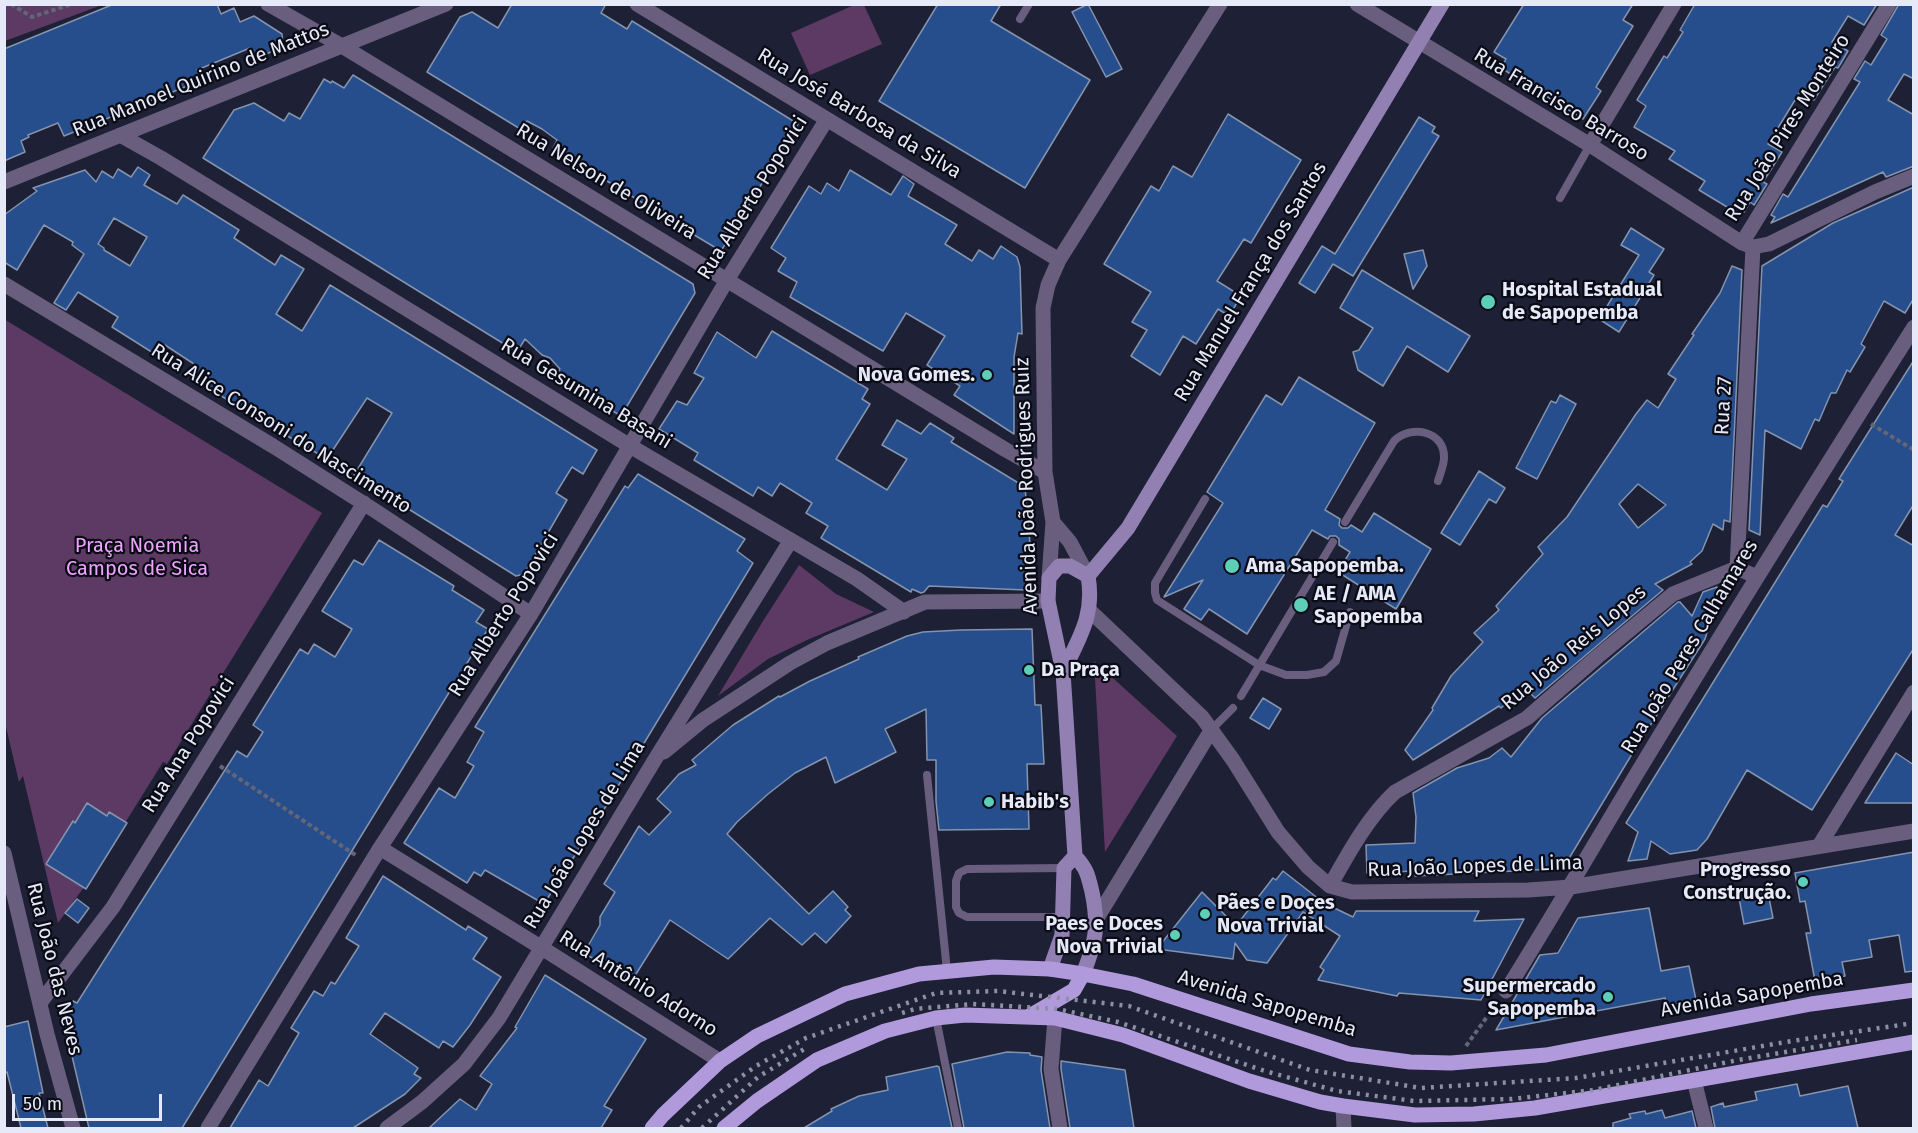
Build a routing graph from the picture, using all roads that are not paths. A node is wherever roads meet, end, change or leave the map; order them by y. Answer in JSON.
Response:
{"nodes":[{"id":1,"x":268,"y":4,"type":"edge"},
{"id":2,"x":446,"y":4,"type":"edge"},
{"id":3,"x":637,"y":4,"type":"edge"},
{"id":4,"x":1029,"y":4,"type":"edge"},
{"id":5,"x":1220,"y":4,"type":"edge"},
{"id":6,"x":1357,"y":4,"type":"edge"},
{"id":7,"x":1443,"y":4,"type":"edge"},
{"id":8,"x":1674,"y":4,"type":"edge"},
{"id":9,"x":1889,"y":4,"type":"edge"},
{"id":10,"x":1020,"y":19,"type":"dead end"},
{"id":11,"x":1419,"y":43,"type":"junction"},
{"id":12,"x":342,"y":46,"type":"junction"},
{"id":13,"x":827,"y":119,"type":"junction"},
{"id":14,"x":120,"y":135,"type":"junction"},
{"id":15,"x":1590,"y":145,"type":"junction"},
{"id":16,"x":1914,"y":176,"type":"edge"},
{"id":17,"x":4,"y":182,"type":"edge"},
{"id":18,"x":1560,"y":198,"type":"dead end"},
{"id":19,"x":1747,"y":245,"type":"junction"},
{"id":20,"x":1059,"y":260,"type":"junction"},
{"id":21,"x":727,"y":280,"type":"junction"},
{"id":22,"x":4,"y":284,"type":"edge"},
{"id":23,"x":1914,"y":327,"type":"edge"},
{"id":24,"x":630,"y":446,"type":"junction"},
{"id":25,"x":1045,"y":472,"type":"junction"},
{"id":26,"x":1438,"y":481,"type":"dead end"},
{"id":27,"x":1205,"y":499,"type":"dead end"},
{"id":28,"x":364,"y":503,"type":"junction"},
{"id":29,"x":1053,"y":522,"type":"junction"},
{"id":30,"x":1345,"y":522,"type":"dead end"},
{"id":31,"x":791,"y":540,"type":"junction"},
{"id":32,"x":1333,"y":542,"type":"dead end"},
{"id":33,"x":1737,"y":568,"type":"junction"},
{"id":34,"x":1088,"y":576,"type":"junction"},
{"id":35,"x":1757,"y":577,"type":"junction"},
{"id":36,"x":1049,"y":578,"type":"junction"},
{"id":37,"x":1048,"y":601,"type":"junction"},
{"id":38,"x":1090,"y":611,"type":"junction"},
{"id":39,"x":904,"y":612,"type":"junction"},
{"id":40,"x":1350,"y":612,"type":"dead end"},
{"id":41,"x":531,"y":614,"type":"junction"},
{"id":42,"x":1259,"y":665,"type":"junction"},
{"id":43,"x":1064,"y":672,"type":"junction"},
{"id":44,"x":1914,"y":692,"type":"edge"},
{"id":45,"x":1241,"y":696,"type":"dead end"},
{"id":46,"x":1233,"y":708,"type":"dead end"},
{"id":47,"x":1212,"y":729,"type":"junction"},
{"id":48,"x":654,"y":761,"type":"junction"},
{"id":49,"x":927,"y":775,"type":"dead end"},
{"id":50,"x":1914,"y":831,"type":"edge"},
{"id":51,"x":1819,"y":846,"type":"junction"},
{"id":52,"x":380,"y":849,"type":"junction"},
{"id":53,"x":4,"y":853,"type":"edge"},
{"id":54,"x":1074,"y":856,"type":"junction"},
{"id":55,"x":1064,"y":868,"type":"junction"},
{"id":56,"x":1330,"y":886,"type":"junction"},
{"id":57,"x":1571,"y":887,"type":"junction"},
{"id":58,"x":1063,"y":917,"type":"junction"},
{"id":59,"x":1097,"y":918,"type":"junction"},
{"id":60,"x":542,"y":948,"type":"junction"},
{"id":61,"x":1050,"y":969,"type":"junction"},
{"id":62,"x":947,"y":971,"type":"junction"},
{"id":63,"x":1083,"y":974,"type":"junction"},
{"id":64,"x":1914,"y":990,"type":"edge"},
{"id":65,"x":1506,"y":991,"type":"road end"},
{"id":66,"x":40,"y":1003,"type":"junction"},
{"id":67,"x":1028,"y":1017,"type":"junction"},
{"id":68,"x":936,"y":1018,"type":"junction"},
{"id":69,"x":1055,"y":1018,"type":"junction"},
{"id":70,"x":1914,"y":1042,"type":"edge"},
{"id":71,"x":720,"y":1061,"type":"junction"},
{"id":72,"x":1694,"y":1080,"type":"junction"},
{"id":73,"x":1343,"y":1106,"type":"junction"},
{"id":74,"x":73,"y":1128,"type":"edge"},
{"id":75,"x":208,"y":1128,"type":"edge"},
{"id":76,"x":387,"y":1128,"type":"edge"},
{"id":77,"x":652,"y":1128,"type":"edge"},
{"id":78,"x":724,"y":1128,"type":"edge"},
{"id":79,"x":958,"y":1128,"type":"edge"},
{"id":80,"x":1060,"y":1128,"type":"edge"},
{"id":81,"x":1344,"y":1128,"type":"edge"},
{"id":82,"x":1706,"y":1128,"type":"edge"}],
"edges":[{"from":1,"to":12,"type":"street","name":"Rua Nelson de Oliveira"},
{"from":2,"to":12,"type":"street","name":"Rua Manoel Quirino de Mattos"},
{"from":3,"to":13,"type":"street","name":"Rua José Barbosa da Silva"},
{"from":4,"to":10,"type":"lane"},
{"from":5,"to":20,"type":"street","name":"Avenida João Rodrigues Ruiz"},
{"from":6,"to":11,"type":"street","name":"Rua Francisco Barroso"},
{"from":7,"to":11,"type":"street","name":"Rua Manuel França dos Santos"},
{"from":8,"to":15,"type":"street"},
{"from":9,"to":19,"type":"street","name":"Rua João Pires Monteiro"},
{"from":11,"to":15,"type":"street","name":"Rua Francisco Barroso"},
{"from":11,"to":34,"type":"street","name":"Rua Manuel França dos Santos"},
{"from":12,"to":14,"type":"street","name":"Rua Manoel Quirino de Mattos"},
{"from":12,"to":21,"type":"street","name":"Rua Nelson de Oliveira"},
{"from":13,"to":20,"type":"street","name":"Rua José Barbosa da Silva"},
{"from":13,"to":21,"type":"street","name":"Rua Alberto Popovici"},
{"from":14,"to":17,"type":"street","name":"Rua Manoel Quirino de Mattos"},
{"from":14,"to":24,"type":"street","name":"Rua Gesumina Basani"},
{"from":15,"to":18,"type":"lane"},
{"from":15,"to":19,"type":"street","name":"Rua Francisco Barroso"},
{"from":16,"to":19,"type":"street"},
{"from":19,"to":33,"type":"street","name":"Rua 27"},
{"from":20,"to":25,"type":"street","name":"Avenida João Rodrigues Ruiz"},
{"from":21,"to":24,"type":"street","name":"Rua Alberto Popovici"},
{"from":21,"to":25,"type":"street","name":"Rua Nelson de Oliveira"},
{"from":22,"to":28,"type":"street","name":"Rua Alice Consoni do Nascimento"},
{"from":23,"to":35,"type":"street","name":"Rua João Peres Calhamares"},
{"from":24,"to":31,"type":"street","name":"Rua Gesumina Basani"},
{"from":24,"to":41,"type":"street","name":"Rua Alberto Popovici"},
{"from":25,"to":29,"type":"street","name":"Avenida João Rodrigues Ruiz"},
{"from":26,"to":30,"type":"lane"},
{"from":27,"to":42,"type":"lane"},
{"from":28,"to":41,"type":"street","name":"Rua Alice Consoni do Nascimento"},
{"from":28,"to":66,"type":"street","name":"Rua Ana Popovici"},
{"from":29,"to":34,"type":"street"},
{"from":29,"to":36,"type":"street","name":"Avenida João Rodrigues Ruiz"},
{"from":31,"to":39,"type":"street","name":"Rua Gesumina Basani"},
{"from":31,"to":48,"type":"street","name":"Rua João Lopes de Lima"},
{"from":32,"to":42,"type":"lane"},
{"from":33,"to":35,"type":"street"},
{"from":33,"to":56,"type":"street","name":"Rua João Reis Lopes"},
{"from":34,"to":36,"type":"street"},
{"from":34,"to":38,"type":"street"},
{"from":35,"to":57,"type":"street","name":"Rua João Peres Calhamares"},
{"from":36,"to":37,"type":"street","name":"Avenida João Rodrigues Ruiz"},
{"from":37,"to":39,"type":"street"},
{"from":37,"to":43,"type":"street","name":"Avenida João Rodrigues Ruiz"},
{"from":38,"to":43,"type":"street"},
{"from":38,"to":47,"type":"street","name":"Rua João Lopes de Lima"},
{"from":39,"to":48,"type":"street"},
{"from":40,"to":42,"type":"lane"},
{"from":41,"to":52,"type":"street","name":"Rua Alberto Popovici"},
{"from":42,"to":45,"type":"lane"},
{"from":43,"to":54,"type":"street","name":"Avenida João Rodrigues Ruiz"},
{"from":44,"to":51,"type":"street"},
{"from":46,"to":47,"type":"lane"},
{"from":47,"to":56,"type":"street","name":"Rua João Lopes de Lima"},
{"from":47,"to":59,"type":"street"},
{"from":48,"to":60,"type":"street","name":"Rua João Lopes de Lima"},
{"from":49,"to":62,"type":"lane"},
{"from":50,"to":51,"type":"street","name":"Rua João Lopes de Lima"},
{"from":51,"to":57,"type":"street","name":"Rua João Lopes de Lima"},
{"from":52,"to":60,"type":"street","name":"Rua Antônio Adorno"},
{"from":52,"to":75,"type":"street","name":"Rua Alberto Popovici"},
{"from":53,"to":66,"type":"street","name":"Rua João das Neves"},
{"from":54,"to":55,"type":"street"},
{"from":54,"to":59,"type":"street","name":"Avenida João Rodrigues Ruiz"},
{"from":55,"to":58,"type":"street"},
{"from":55,"to":58,"type":"lane"},
{"from":56,"to":57,"type":"street","name":"Rua João Lopes de Lima"},
{"from":57,"to":65,"type":"street","name":"Rua João Peres Calhamares"},
{"from":58,"to":61,"type":"street"},
{"from":59,"to":63,"type":"street"},
{"from":60,"to":71,"type":"street","name":"Rua Antônio Adorno"},
{"from":60,"to":76,"type":"street","name":"Rua João Lopes de Lima"},
{"from":61,"to":62,"type":"main road","name":"Avenida Sapopemba"},
{"from":61,"to":63,"type":"main road","name":"Avenida Sapopemba"},
{"from":62,"to":71,"type":"main road","name":"Avenida Sapopemba"},
{"from":63,"to":64,"type":"main road","name":"Avenida Sapopemba"},
{"from":63,"to":67,"type":"main road"},
{"from":66,"to":74,"type":"street","name":"Rua João das Neves"},
{"from":67,"to":68,"type":"main road"},
{"from":67,"to":69,"type":"main road"},
{"from":68,"to":78,"type":"main road"},
{"from":68,"to":79,"type":"lane"},
{"from":69,"to":73,"type":"main road"},
{"from":69,"to":80,"type":"street"},
{"from":70,"to":72,"type":"main road"},
{"from":71,"to":77,"type":"main road","name":"Avenida Sapopemba"},
{"from":72,"to":73,"type":"main road"},
{"from":72,"to":82,"type":"street"},
{"from":73,"to":81,"type":"street"}]}
